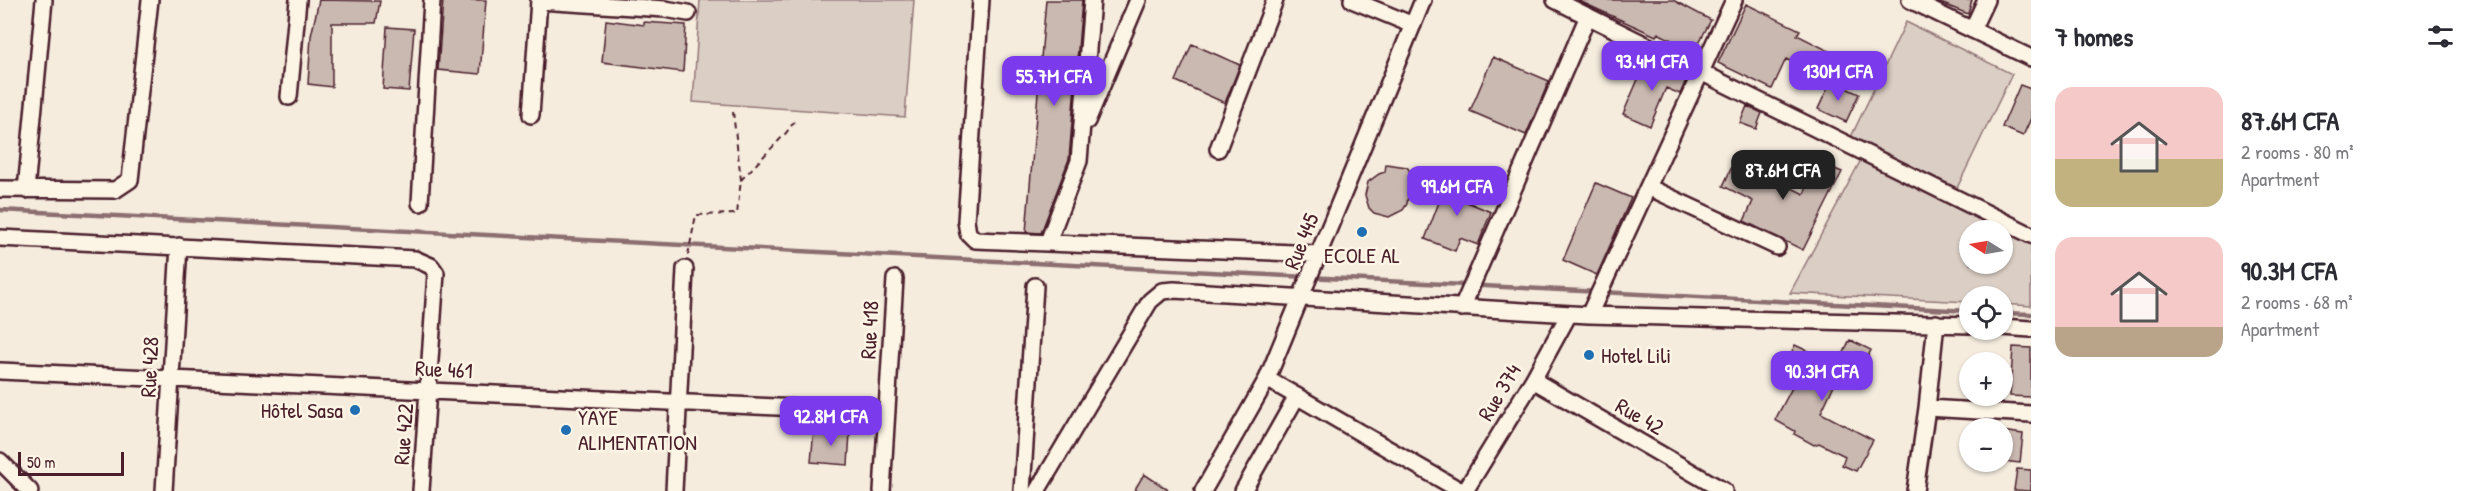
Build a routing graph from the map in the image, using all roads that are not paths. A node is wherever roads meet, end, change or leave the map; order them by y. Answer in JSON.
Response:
{"nodes":[{"id":1,"x":44,"y":0,"type":"edge"},
{"id":2,"x":150,"y":0,"type":"edge"},
{"id":3,"x":297,"y":0,"type":"edge"},
{"id":4,"x":432,"y":0,"type":"edge"},
{"id":5,"x":539,"y":0,"type":"edge"},
{"id":6,"x":981,"y":0,"type":"edge"},
{"id":7,"x":1092,"y":0,"type":"edge"},
{"id":8,"x":1138,"y":0,"type":"edge"},
{"id":9,"x":1275,"y":0,"type":"edge"},
{"id":10,"x":1352,"y":0,"type":"edge"},
{"id":11,"x":1423,"y":0,"type":"edge"},
{"id":12,"x":1555,"y":0,"type":"edge"},
{"id":13,"x":1734,"y":0,"type":"edge"},
{"id":14,"x":1910,"y":0,"type":"edge"},
{"id":15,"x":1986,"y":0,"type":"edge"},
{"id":16,"x":665,"y":4,"type":"edge"},
{"id":17,"x":688,"y":13,"type":"dead end"},
{"id":18,"x":1588,"y":16,"type":"junction"},
{"id":19,"x":1413,"y":26,"type":"junction"},
{"id":20,"x":1972,"y":30,"type":"junction"},
{"id":21,"x":2031,"y":58,"type":"edge"},
{"id":22,"x":1701,"y":71,"type":"junction"},
{"id":23,"x":289,"y":97,"type":"dead end"},
{"id":24,"x":531,"y":115,"type":"dead end"},
{"id":25,"x":1081,"y":134,"type":"junction"},
{"id":26,"x":1218,"y":148,"type":"dead end"},
{"id":27,"x":1648,"y":187,"type":"junction"},
{"id":28,"x":0,"y":189,"type":"edge"},
{"id":29,"x":26,"y":190,"type":"junction"},
{"id":30,"x":420,"y":203,"type":"dead end"},
{"id":31,"x":2031,"y":235,"type":"edge"},
{"id":32,"x":0,"y":238,"type":"edge"},
{"id":33,"x":1048,"y":242,"type":"junction"},
{"id":34,"x":179,"y":246,"type":"junction"},
{"id":35,"x":1777,"y":247,"type":"dead end"},
{"id":36,"x":1319,"y":258,"type":"junction"},
{"id":37,"x":685,"y":269,"type":"road end"},
{"id":38,"x":895,"y":279,"type":"dead end"},
{"id":39,"x":1035,"y":286,"type":"dead end"},
{"id":40,"x":1304,"y":292,"type":"junction"},
{"id":41,"x":1462,"y":308,"type":"junction"},
{"id":42,"x":1569,"y":314,"type":"junction"},
{"id":43,"x":1589,"y":315,"type":"junction"},
{"id":44,"x":1936,"y":322,"type":"junction"},
{"id":45,"x":1959,"y":324,"type":"edge"},
{"id":46,"x":2013,"y":328,"type":"edge"},
{"id":47,"x":2031,"y":329,"type":"edge"},
{"id":48,"x":0,"y":371,"type":"edge"},
{"id":49,"x":1267,"y":379,"type":"junction"},
{"id":50,"x":170,"y":380,"type":"junction"},
{"id":51,"x":1533,"y":380,"type":"junction"},
{"id":52,"x":428,"y":391,"type":"junction"},
{"id":53,"x":1297,"y":396,"type":"junction"},
{"id":54,"x":678,"y":403,"type":"junction"},
{"id":55,"x":1927,"y":408,"type":"junction"},
{"id":56,"x":887,"y":412,"type":"junction"},
{"id":57,"x":2031,"y":414,"type":"edge"},
{"id":58,"x":2,"y":467,"type":"edge"},
{"id":59,"x":30,"y":491,"type":"edge"},
{"id":60,"x":164,"y":491,"type":"edge"},
{"id":61,"x":422,"y":491,"type":"edge"},
{"id":62,"x":674,"y":491,"type":"edge"},
{"id":63,"x":882,"y":491,"type":"edge"},
{"id":64,"x":1022,"y":491,"type":"edge"},
{"id":65,"x":1037,"y":491,"type":"edge"},
{"id":66,"x":1203,"y":491,"type":"edge"},
{"id":67,"x":1243,"y":491,"type":"edge"},
{"id":68,"x":1463,"y":491,"type":"edge"},
{"id":69,"x":1724,"y":491,"type":"edge"},
{"id":70,"x":1915,"y":491,"type":"edge"}],
"edges":[{"from":1,"to":29,"type":"street"},
{"from":2,"to":29,"type":"street"},
{"from":3,"to":23,"type":"street"},
{"from":4,"to":30,"type":"street"},
{"from":5,"to":16,"type":"street"},
{"from":5,"to":24,"type":"street"},
{"from":6,"to":33,"type":"street"},
{"from":7,"to":25,"type":"street"},
{"from":8,"to":25,"type":"street"},
{"from":9,"to":26,"type":"street"},
{"from":10,"to":19,"type":"street"},
{"from":11,"to":19,"type":"street","name":"Rue 445"},
{"from":12,"to":18,"type":"street"},
{"from":13,"to":22,"type":"street"},
{"from":14,"to":20,"type":"street"},
{"from":15,"to":20,"type":"street"},
{"from":16,"to":17,"type":"street"},
{"from":18,"to":22,"type":"street"},
{"from":18,"to":41,"type":"street"},
{"from":19,"to":36,"type":"street","name":"Rue 445"},
{"from":20,"to":21,"type":"street"},
{"from":22,"to":27,"type":"street"},
{"from":22,"to":31,"type":"street"},
{"from":25,"to":33,"type":"street"},
{"from":27,"to":35,"type":"street"},
{"from":27,"to":43,"type":"street"},
{"from":28,"to":29,"type":"street"},
{"from":32,"to":34,"type":"street"},
{"from":33,"to":36,"type":"street"},
{"from":34,"to":50,"type":"street","name":"Rue 428"},
{"from":34,"to":52,"type":"street","name":"Rue 422"},
{"from":36,"to":40,"type":"street","name":"Rue 445"},
{"from":37,"to":54,"type":"street"},
{"from":38,"to":56,"type":"street","name":"Rue 418"},
{"from":39,"to":64,"type":"street"},
{"from":40,"to":41,"type":"street"},
{"from":40,"to":49,"type":"street","name":"Rue 445"},
{"from":40,"to":65,"type":"street"},
{"from":41,"to":42,"type":"street"},
{"from":42,"to":43,"type":"street"},
{"from":42,"to":51,"type":"street","name":"Rue 374"},
{"from":43,"to":44,"type":"street"},
{"from":44,"to":45,"type":"street"},
{"from":44,"to":55,"type":"street"},
{"from":46,"to":47,"type":"street"},
{"from":48,"to":50,"type":"street","name":"Rue 461"},
{"from":49,"to":53,"type":"street"},
{"from":49,"to":66,"type":"street","name":"Rue 445"},
{"from":50,"to":52,"type":"street","name":"Rue 461"},
{"from":50,"to":60,"type":"street","name":"Rue 428"},
{"from":51,"to":68,"type":"street","name":"Rue 374"},
{"from":51,"to":69,"type":"street","name":"Rue 42"},
{"from":52,"to":54,"type":"street","name":"Rue 461"},
{"from":52,"to":61,"type":"street","name":"Rue 422"},
{"from":53,"to":67,"type":"street"},
{"from":53,"to":68,"type":"street"},
{"from":54,"to":56,"type":"street","name":"Rue 461"},
{"from":54,"to":62,"type":"street"},
{"from":55,"to":57,"type":"street"},
{"from":55,"to":70,"type":"street"},
{"from":56,"to":63,"type":"street","name":"Rue 418"},
{"from":58,"to":59,"type":"street"}]}
